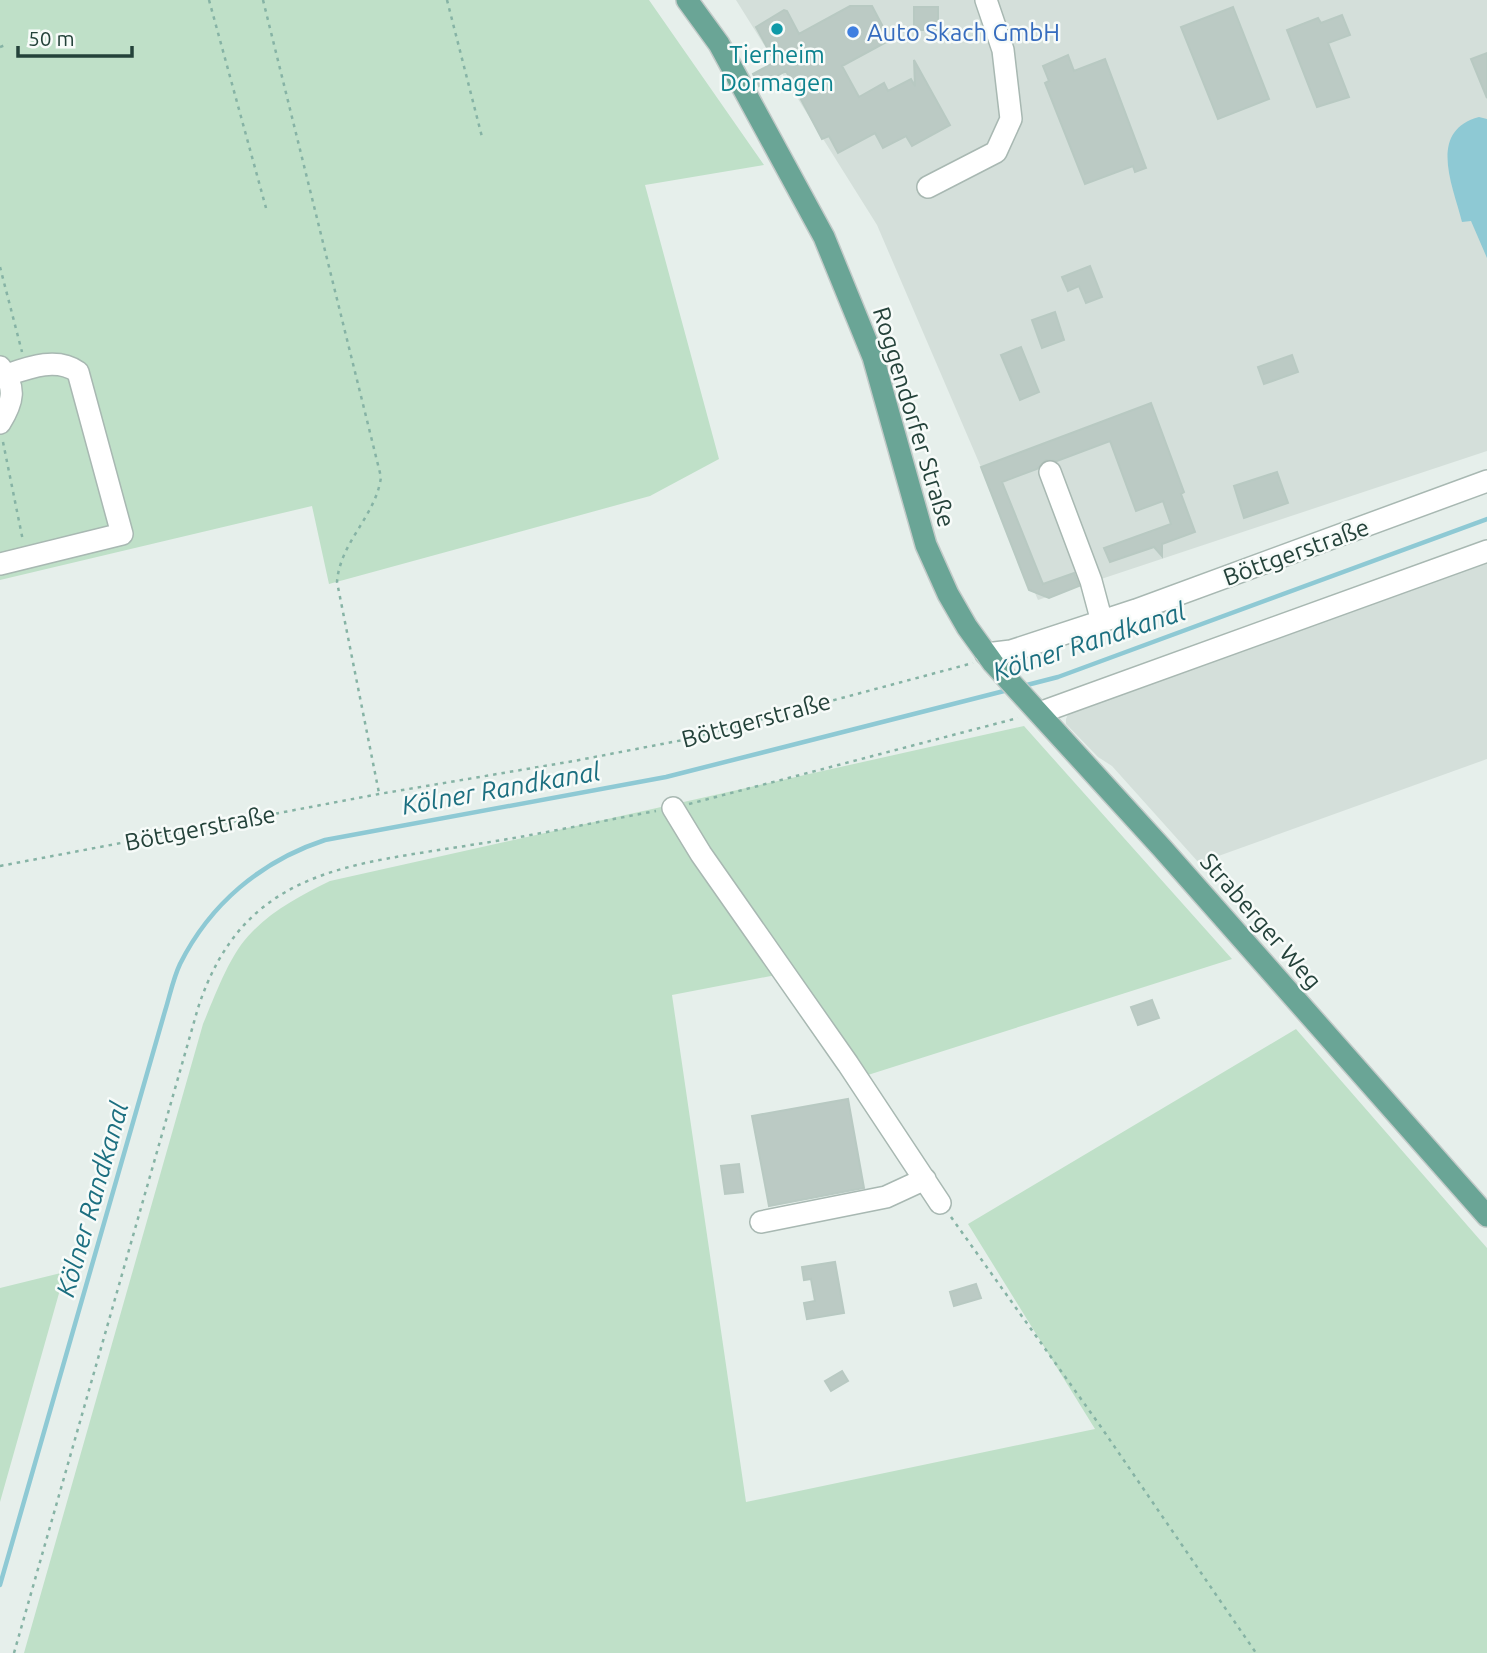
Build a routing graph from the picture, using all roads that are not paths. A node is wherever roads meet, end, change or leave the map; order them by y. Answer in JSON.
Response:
{"nodes":[{"id":1,"x":687,"y":0,"type":"edge"},
{"id":2,"x":986,"y":0,"type":"edge"},
{"id":3,"x":928,"y":187,"type":"dead end"},
{"id":4,"x":11,"y":370,"type":"edge"},
{"id":5,"x":1,"y":432,"type":"edge"},
{"id":6,"x":1050,"y":472,"type":"dead end"},
{"id":7,"x":1487,"y":481,"type":"edge"},
{"id":8,"x":1487,"y":551,"type":"edge"},
{"id":9,"x":0,"y":564,"type":"edge"},
{"id":10,"x":1102,"y":622,"type":"junction"},
{"id":11,"x":989,"y":659,"type":"junction"},
{"id":12,"x":1036,"y":710,"type":"junction"},
{"id":13,"x":673,"y":808,"type":"road end"},
{"id":14,"x":925,"y":1179,"type":"junction"},
{"id":15,"x":940,"y":1203,"type":"road end"},
{"id":16,"x":1487,"y":1216,"type":"edge"},
{"id":17,"x":761,"y":1222,"type":"dead end"}],
"edges":[{"from":1,"to":11,"type":"main road","name":"Roggendorfer Straße"},
{"from":2,"to":3,"type":"lane"},
{"from":4,"to":5,"type":"lane"},
{"from":4,"to":9,"type":"lane"},
{"from":6,"to":10,"type":"lane"},
{"from":7,"to":10,"type":"lane","name":"Böttgerstraße"},
{"from":8,"to":12,"type":"lane"},
{"from":10,"to":11,"type":"lane","name":"Böttgerstraße"},
{"from":11,"to":12,"type":"main road","name":"Straberger Weg"},
{"from":12,"to":16,"type":"main road","name":"Straberger Weg"},
{"from":13,"to":14,"type":"lane"},
{"from":14,"to":15,"type":"lane"},
{"from":14,"to":17,"type":"lane"}]}
